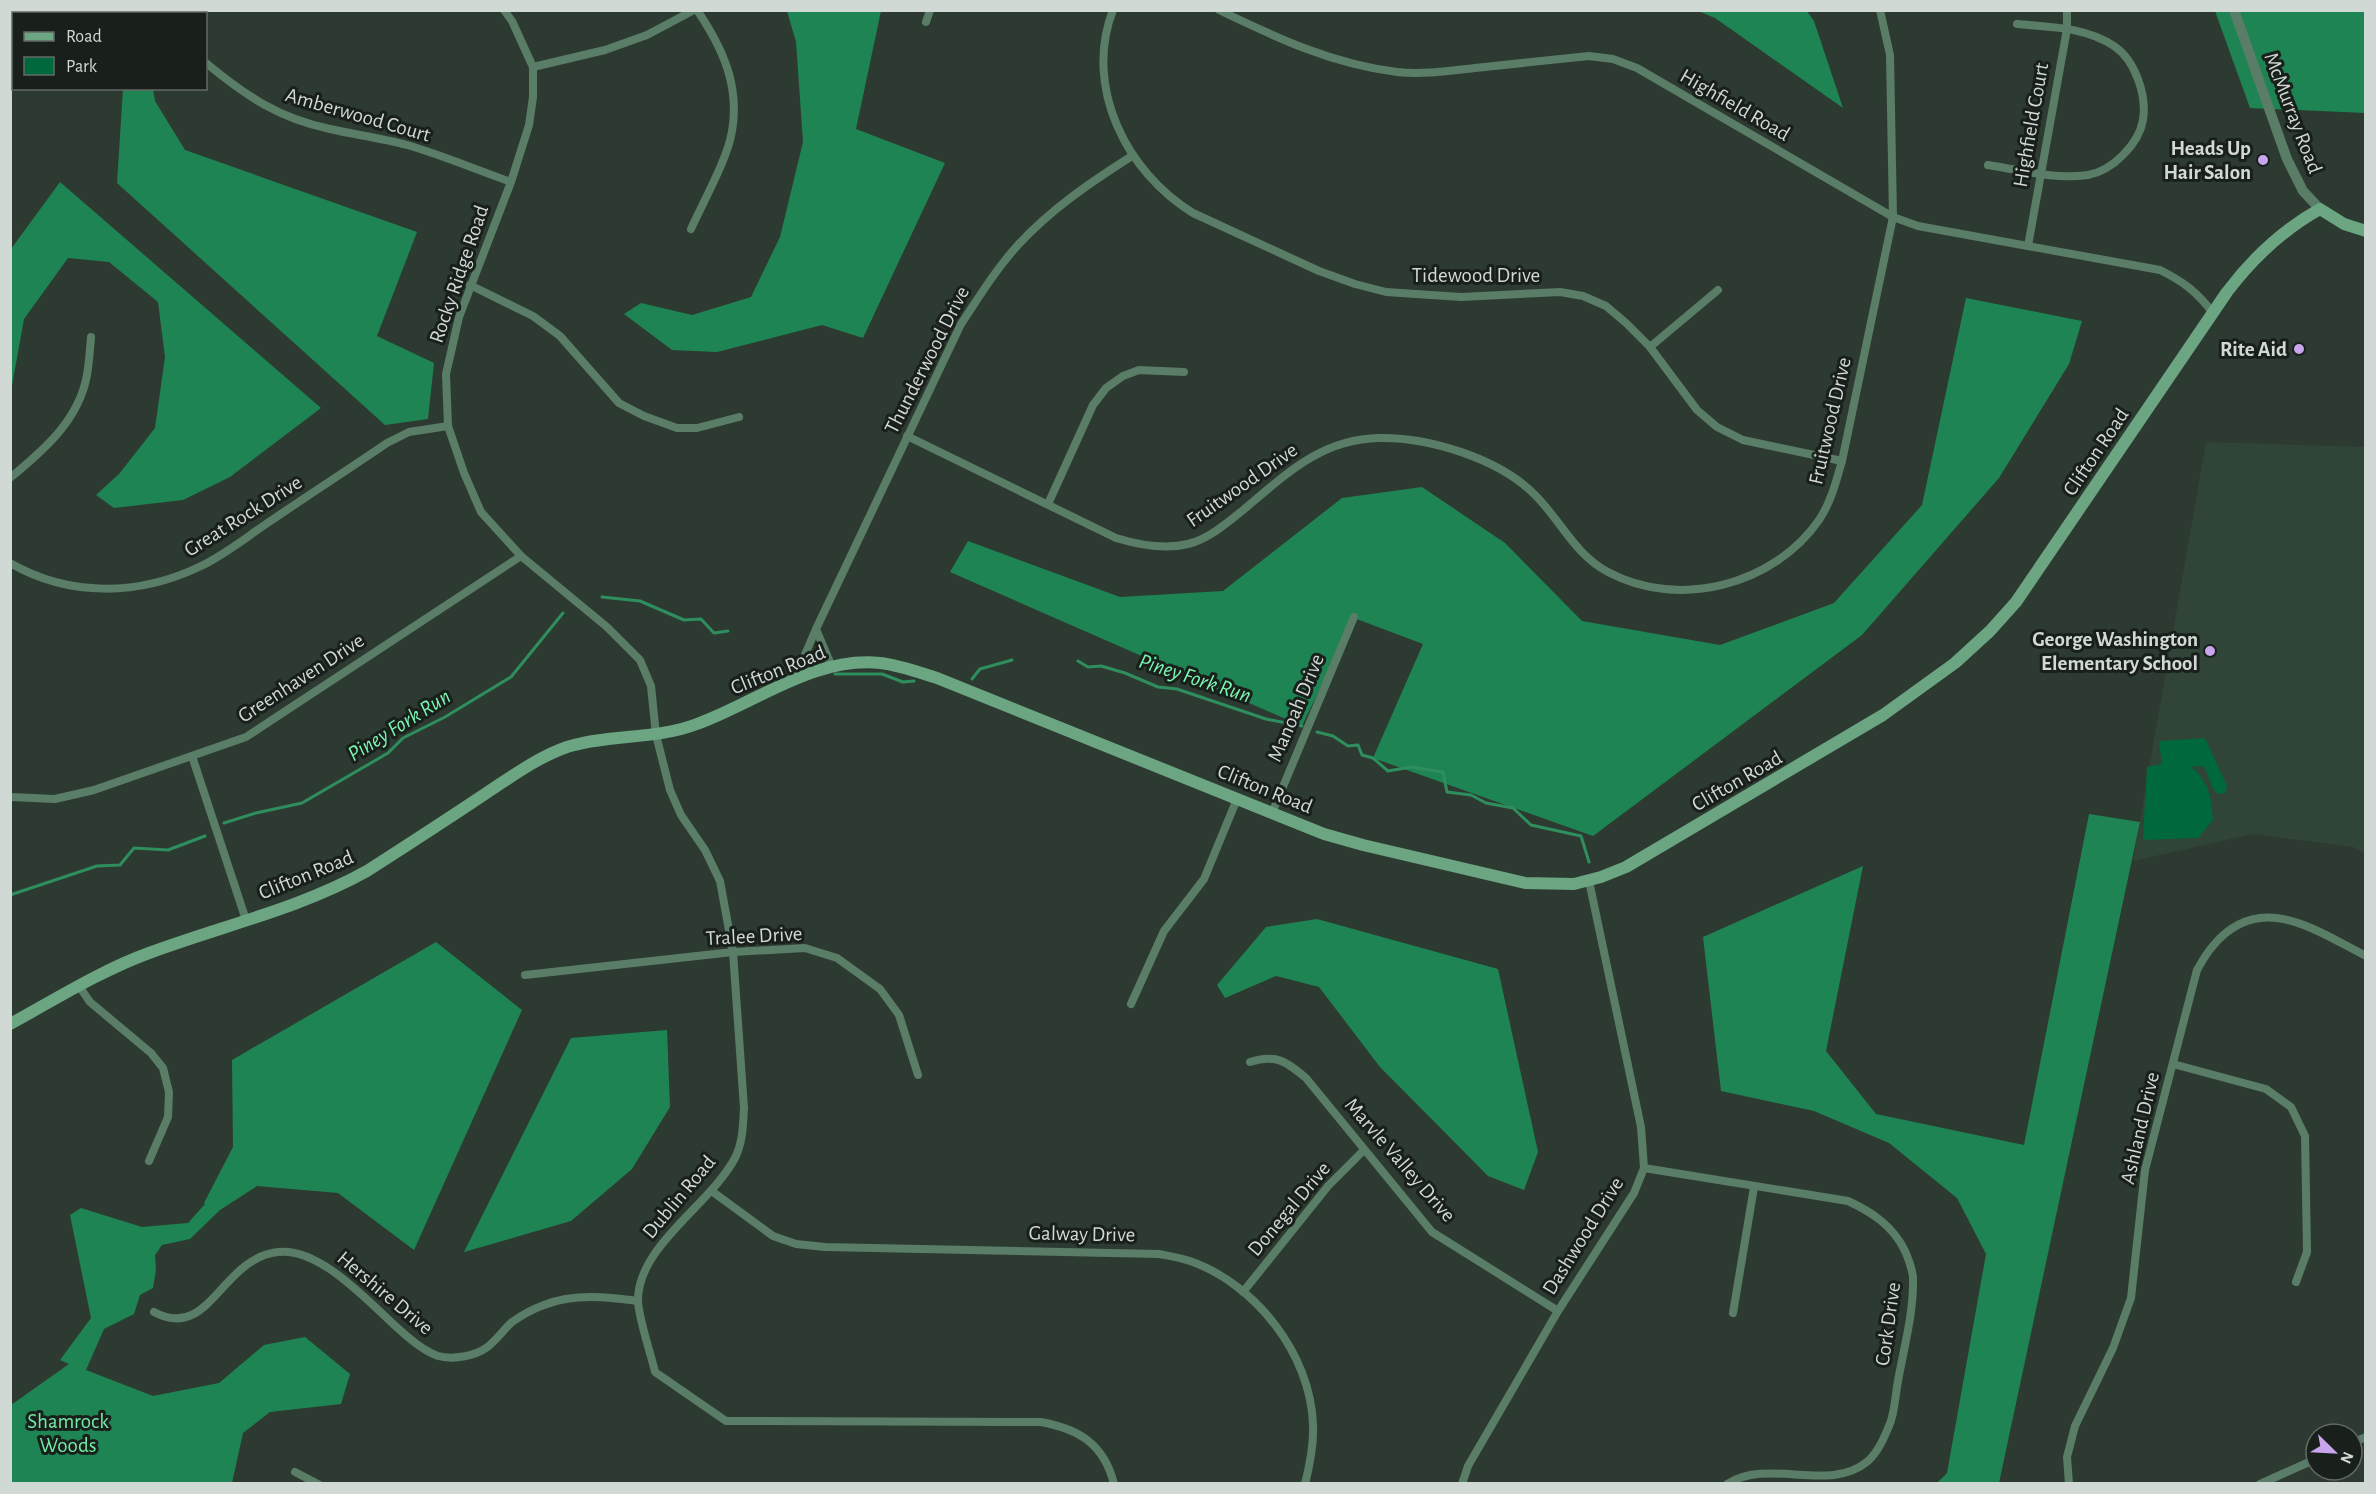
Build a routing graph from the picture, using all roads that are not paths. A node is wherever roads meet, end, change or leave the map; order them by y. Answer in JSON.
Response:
{"nodes":[{"id":1,"x":504,"y":10,"type":"edge"},
{"id":2,"x":696,"y":10,"type":"edge"},
{"id":3,"x":930,"y":10,"type":"edge"},
{"id":4,"x":1113,"y":10,"type":"edge"},
{"id":5,"x":1220,"y":10,"type":"edge"},
{"id":6,"x":1880,"y":10,"type":"edge"},
{"id":7,"x":2067,"y":10,"type":"edge"},
{"id":8,"x":2234,"y":10,"type":"edge"},
{"id":9,"x":926,"y":21,"type":"dead end"},
{"id":10,"x":2018,"y":24,"type":"dead end"},
{"id":11,"x":2067,"y":29,"type":"junction"},
{"id":12,"x":207,"y":64,"type":"edge"},
{"id":13,"x":533,"y":67,"type":"junction"},
{"id":14,"x":1132,"y":156,"type":"junction"},
{"id":15,"x":1988,"y":165,"type":"dead end"},
{"id":16,"x":2041,"y":174,"type":"junction"},
{"id":17,"x":511,"y":182,"type":"junction"},
{"id":18,"x":2320,"y":208,"type":"junction"},
{"id":19,"x":1893,"y":217,"type":"junction"},
{"id":20,"x":691,"y":228,"type":"dead end"},
{"id":21,"x":2366,"y":231,"type":"edge"},
{"id":22,"x":2028,"y":246,"type":"junction"},
{"id":23,"x":470,"y":285,"type":"junction"},
{"id":24,"x":1718,"y":290,"type":"dead end"},
{"id":25,"x":2213,"y":313,"type":"junction"},
{"id":26,"x":91,"y":338,"type":"dead end"},
{"id":27,"x":1650,"y":347,"type":"junction"},
{"id":28,"x":1184,"y":372,"type":"dead end"},
{"id":29,"x":739,"y":417,"type":"dead end"},
{"id":30,"x":448,"y":426,"type":"junction"},
{"id":31,"x":907,"y":436,"type":"junction"},
{"id":32,"x":1842,"y":461,"type":"junction"},
{"id":33,"x":10,"y":478,"type":"edge"},
{"id":34,"x":1048,"y":504,"type":"junction"},
{"id":35,"x":521,"y":556,"type":"junction"},
{"id":36,"x":10,"y":563,"type":"edge"},
{"id":37,"x":1354,"y":617,"type":"dead end"},
{"id":38,"x":816,"y":629,"type":"junction"},
{"id":39,"x":832,"y":667,"type":"junction"},
{"id":40,"x":794,"y":680,"type":"junction"},
{"id":41,"x":656,"y":735,"type":"junction"},
{"id":42,"x":192,"y":756,"type":"junction"},
{"id":43,"x":10,"y":796,"type":"edge"},
{"id":44,"x":1236,"y":799,"type":"junction"},
{"id":45,"x":1272,"y":813,"type":"junction"},
{"id":46,"x":1589,"y":881,"type":"junction"},
{"id":47,"x":246,"y":920,"type":"junction"},
{"id":48,"x":733,"y":952,"type":"junction"},
{"id":49,"x":2366,"y":956,"type":"edge"},
{"id":50,"x":525,"y":975,"type":"dead end"},
{"id":51,"x":79,"y":986,"type":"junction"},
{"id":52,"x":1131,"y":1004,"type":"dead end"},
{"id":53,"x":10,"y":1024,"type":"edge"},
{"id":54,"x":1250,"y":1062,"type":"dead end"},
{"id":55,"x":2173,"y":1064,"type":"junction"},
{"id":56,"x":918,"y":1075,"type":"dead end"},
{"id":57,"x":1364,"y":1150,"type":"junction"},
{"id":58,"x":149,"y":1161,"type":"dead end"},
{"id":59,"x":1644,"y":1168,"type":"junction"},
{"id":60,"x":1754,"y":1187,"type":"junction"},
{"id":61,"x":713,"y":1192,"type":"junction"},
{"id":62,"x":2296,"y":1282,"type":"dead end"},
{"id":63,"x":1243,"y":1292,"type":"junction"},
{"id":64,"x":638,"y":1301,"type":"junction"},
{"id":65,"x":1558,"y":1311,"type":"junction"},
{"id":66,"x":154,"y":1312,"type":"dead end"},
{"id":67,"x":1733,"y":1313,"type":"dead end"},
{"id":68,"x":2304,"y":1464,"type":"edge"},
{"id":69,"x":296,"y":1472,"type":"dead end"},
{"id":70,"x":318,"y":1484,"type":"edge"},
{"id":71,"x":1114,"y":1484,"type":"edge"},
{"id":72,"x":1305,"y":1484,"type":"edge"},
{"id":73,"x":1462,"y":1484,"type":"edge"},
{"id":74,"x":1727,"y":1484,"type":"edge"},
{"id":75,"x":2069,"y":1484,"type":"edge"},
{"id":76,"x":2260,"y":1484,"type":"edge"}],
"edges":[{"from":1,"to":13,"type":"street","name":"Rocky Ridge Road"},
{"from":2,"to":13,"type":"street"},
{"from":2,"to":20,"type":"street"},
{"from":3,"to":9,"type":"street"},
{"from":4,"to":14,"type":"street","name":"Tidewood Drive"},
{"from":5,"to":19,"type":"street","name":"Highfield Road"},
{"from":6,"to":19,"type":"street","name":"Fruitwood Drive"},
{"from":7,"to":11,"type":"street","name":"Highfield Court"},
{"from":8,"to":18,"type":"street","name":"McMurray Road"},
{"from":10,"to":11,"type":"street"},
{"from":11,"to":16,"type":"street","name":"Highfield Court"},
{"from":11,"to":16,"type":"street"},
{"from":12,"to":17,"type":"street","name":"Amberwood Court"},
{"from":13,"to":17,"type":"street","name":"Rocky Ridge Road"},
{"from":14,"to":27,"type":"street","name":"Tidewood Drive"},
{"from":14,"to":31,"type":"street","name":"Thunderwood Drive"},
{"from":15,"to":16,"type":"street"},
{"from":16,"to":22,"type":"street","name":"Highfield Court"},
{"from":17,"to":23,"type":"street","name":"Rocky Ridge Road"},
{"from":18,"to":21,"type":"main road","name":"McMurray Road"},
{"from":18,"to":25,"type":"main road","name":"Clifton Road"},
{"from":19,"to":22,"type":"street","name":"Highfield Road"},
{"from":19,"to":32,"type":"street","name":"Fruitwood Drive"},
{"from":22,"to":25,"type":"street","name":"Highfield Road"},
{"from":23,"to":29,"type":"street"},
{"from":23,"to":30,"type":"street","name":"Rocky Ridge Road"},
{"from":24,"to":27,"type":"street"},
{"from":25,"to":46,"type":"main road","name":"Clifton Road"},
{"from":26,"to":33,"type":"street"},
{"from":27,"to":32,"type":"street","name":"Tidewood Drive"},
{"from":28,"to":34,"type":"street"},
{"from":30,"to":35,"type":"street","name":"Rocky Ridge Road"},
{"from":30,"to":36,"type":"street","name":"Great Rock Drive"},
{"from":31,"to":34,"type":"street","name":"Fruitwood Drive"},
{"from":31,"to":38,"type":"street","name":"Thunderwood Drive"},
{"from":32,"to":34,"type":"street","name":"Fruitwood Drive"},
{"from":35,"to":41,"type":"street","name":"Rocky Ridge Road"},
{"from":35,"to":42,"type":"street","name":"Greenhaven Drive"},
{"from":37,"to":45,"type":"street","name":"Manoah Drive"},
{"from":38,"to":39,"type":"street"},
{"from":38,"to":40,"type":"street","name":"Thunderwood Drive"},
{"from":39,"to":40,"type":"main road","name":"Clifton Road"},
{"from":39,"to":44,"type":"main road","name":"Clifton Road"},
{"from":40,"to":41,"type":"main road","name":"Clifton Road"},
{"from":41,"to":47,"type":"main road","name":"Clifton Road"},
{"from":41,"to":48,"type":"street","name":"Dublin Road"},
{"from":42,"to":43,"type":"street","name":"Greenhaven Drive"},
{"from":42,"to":47,"type":"street"},
{"from":44,"to":45,"type":"main road","name":"Clifton Road"},
{"from":44,"to":52,"type":"street"},
{"from":45,"to":46,"type":"main road","name":"Clifton Road"},
{"from":46,"to":59,"type":"street","name":"Dashwood Drive"},
{"from":47,"to":51,"type":"main road","name":"Clifton Road"},
{"from":48,"to":50,"type":"street","name":"Tralee Drive"},
{"from":48,"to":56,"type":"street","name":"Tralee Drive"},
{"from":48,"to":61,"type":"street","name":"Dublin Road"},
{"from":49,"to":55,"type":"street","name":"Ashland Drive"},
{"from":51,"to":53,"type":"main road","name":"Clifton Road"},
{"from":51,"to":58,"type":"street"},
{"from":54,"to":57,"type":"street","name":"Marvle Valley Drive"},
{"from":55,"to":62,"type":"street"},
{"from":55,"to":75,"type":"street","name":"Ashland Drive"},
{"from":57,"to":63,"type":"street","name":"Donegal Drive"},
{"from":57,"to":65,"type":"street","name":"Marvle Valley Drive"},
{"from":59,"to":60,"type":"street","name":"Cork Drive"},
{"from":59,"to":65,"type":"street","name":"Dashwood Drive"},
{"from":60,"to":67,"type":"street"},
{"from":60,"to":74,"type":"street","name":"Cork Drive"},
{"from":61,"to":63,"type":"street","name":"Galway Drive"},
{"from":61,"to":64,"type":"street","name":"Dublin Road"},
{"from":63,"to":72,"type":"street","name":"Galway Drive"},
{"from":64,"to":66,"type":"street","name":"Hershire Drive"},
{"from":64,"to":71,"type":"street","name":"Dublin Road"},
{"from":65,"to":73,"type":"street","name":"Dashwood Drive"},
{"from":68,"to":76,"type":"street"},
{"from":69,"to":70,"type":"street"}]}
